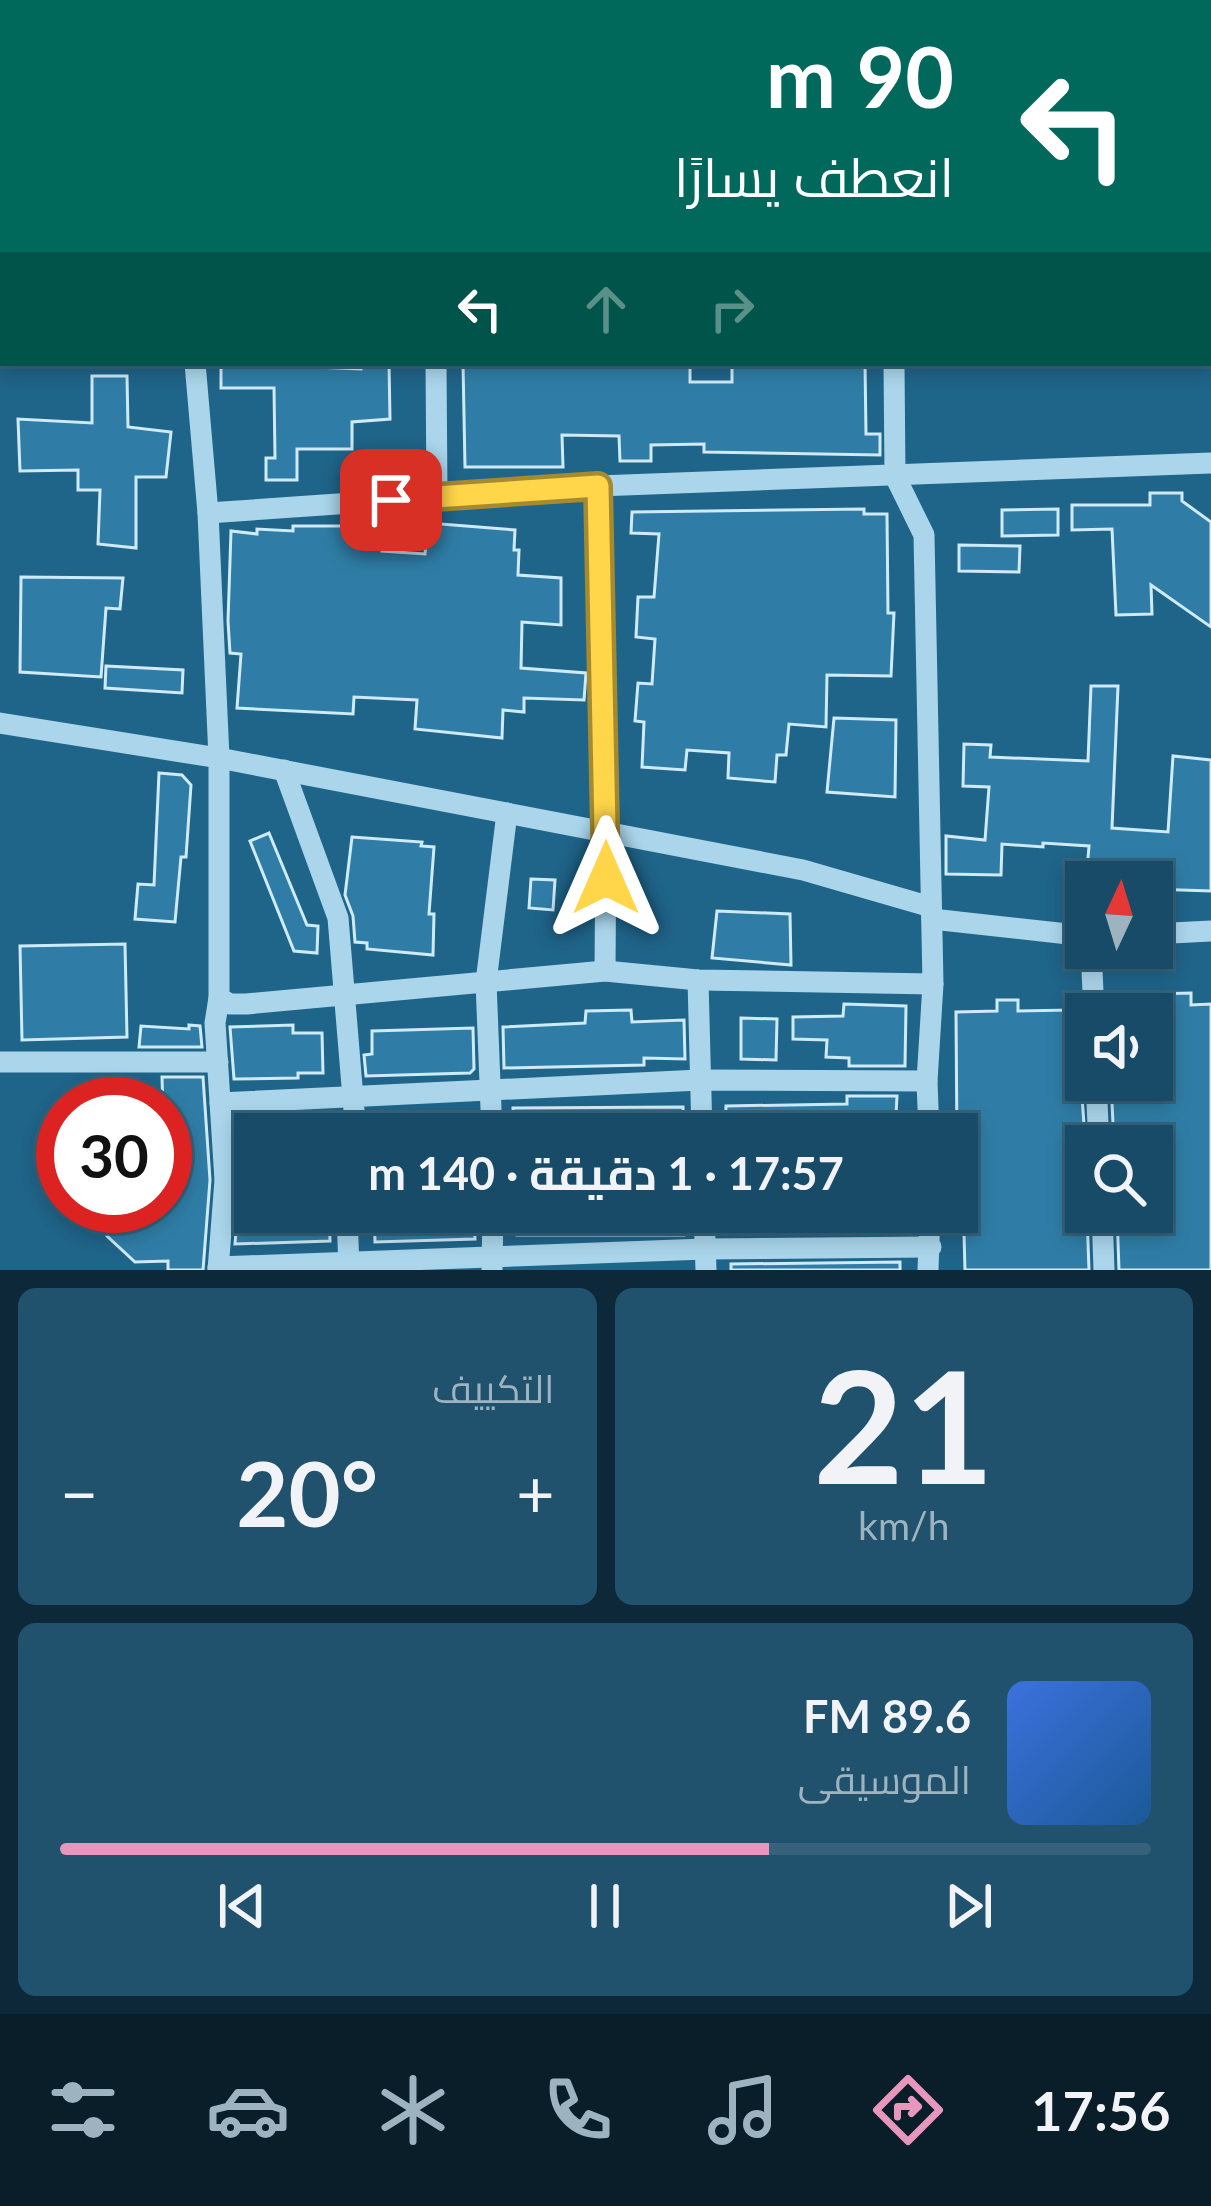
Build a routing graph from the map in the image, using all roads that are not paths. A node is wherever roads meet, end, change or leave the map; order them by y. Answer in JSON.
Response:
{"nodes":[{"id":1,"x":195,"y":366,"type":"edge"},
{"id":2,"x":436,"y":366,"type":"edge"},
{"id":3,"x":894,"y":366,"type":"edge"},
{"id":4,"x":1211,"y":463,"type":"edge"},
{"id":5,"x":895,"y":476,"type":"junction"},
{"id":6,"x":598,"y":486,"type":"junction"},
{"id":7,"x":436,"y":496,"type":"junction"},
{"id":8,"x":208,"y":513,"type":"junction"},
{"id":9,"x":0,"y":723,"type":"edge"},
{"id":10,"x":219,"y":758,"type":"junction"},
{"id":11,"x":284,"y":770,"type":"junction"},
{"id":12,"x":507,"y":813,"type":"junction"},
{"id":13,"x":606,"y":832,"type":"junction"},
{"id":14,"x":932,"y":913,"type":"junction"},
{"id":15,"x":1211,"y":932,"type":"edge"},
{"id":16,"x":1065,"y":933,"type":"edge"},
{"id":17,"x":1173,"y":933,"type":"edge"},
{"id":18,"x":604,"y":971,"type":"junction"},
{"id":19,"x":698,"y":980,"type":"junction"},
{"id":20,"x":486,"y":982,"type":"junction"},
{"id":21,"x":933,"y":984,"type":"junction"},
{"id":22,"x":344,"y":995,"type":"junction"},
{"id":23,"x":219,"y":998,"type":"junction"},
{"id":24,"x":0,"y":1062,"type":"edge"},
{"id":25,"x":218,"y":1062,"type":"junction"},
{"id":26,"x":700,"y":1080,"type":"junction"},
{"id":27,"x":927,"y":1081,"type":"junction"},
{"id":28,"x":491,"y":1090,"type":"junction"},
{"id":29,"x":352,"y":1097,"type":"junction"},
{"id":30,"x":220,"y":1103,"type":"junction"},
{"id":31,"x":354,"y":1113,"type":"edge"},
{"id":32,"x":492,"y":1113,"type":"edge"},
{"id":33,"x":701,"y":1113,"type":"edge"},
{"id":34,"x":928,"y":1113,"type":"edge"},
{"id":35,"x":225,"y":1180,"type":"junction"},
{"id":36,"x":234,"y":1180,"type":"edge"},
{"id":37,"x":348,"y":1233,"type":"edge"},
{"id":38,"x":493,"y":1233,"type":"edge"},
{"id":39,"x":1103,"y":1233,"type":"edge"},
{"id":40,"x":929,"y":1258,"type":"edge"},
{"id":41,"x":705,"y":1260,"type":"edge"},
{"id":42,"x":492,"y":1263,"type":"edge"},
{"id":43,"x":349,"y":1266,"type":"edge"},
{"id":44,"x":218,"y":1268,"type":"edge"},
{"id":45,"x":1104,"y":1270,"type":"edge"}],
"edges":[{"from":1,"to":8,"type":"street"},
{"from":2,"to":7,"type":"street"},
{"from":3,"to":5,"type":"street"},
{"from":4,"to":5,"type":"street"},
{"from":5,"to":6,"type":"street"},
{"from":5,"to":14,"type":"street"},
{"from":6,"to":7,"type":"street"},
{"from":6,"to":13,"type":"street"},
{"from":7,"to":8,"type":"street"},
{"from":8,"to":10,"type":"street"},
{"from":9,"to":10,"type":"street"},
{"from":10,"to":11,"type":"street"},
{"from":10,"to":23,"type":"street"},
{"from":11,"to":12,"type":"street"},
{"from":11,"to":22,"type":"street"},
{"from":12,"to":13,"type":"street"},
{"from":12,"to":20,"type":"street"},
{"from":13,"to":14,"type":"street"},
{"from":13,"to":18,"type":"street"},
{"from":14,"to":16,"type":"street"},
{"from":14,"to":21,"type":"street"},
{"from":15,"to":17,"type":"street"},
{"from":18,"to":19,"type":"street"},
{"from":18,"to":20,"type":"street"},
{"from":19,"to":21,"type":"street"},
{"from":19,"to":26,"type":"street"},
{"from":20,"to":22,"type":"street"},
{"from":20,"to":28,"type":"street"},
{"from":21,"to":27,"type":"street"},
{"from":22,"to":23,"type":"street"},
{"from":22,"to":29,"type":"street"},
{"from":23,"to":25,"type":"street"},
{"from":24,"to":25,"type":"street"},
{"from":25,"to":30,"type":"street"},
{"from":26,"to":27,"type":"street"},
{"from":26,"to":28,"type":"street"},
{"from":26,"to":33,"type":"street"},
{"from":27,"to":34,"type":"street"},
{"from":28,"to":29,"type":"street"},
{"from":28,"to":32,"type":"street"},
{"from":29,"to":30,"type":"street"},
{"from":29,"to":31,"type":"street"},
{"from":30,"to":35,"type":"street"},
{"from":35,"to":36,"type":"street"},
{"from":35,"to":44,"type":"street"},
{"from":37,"to":43,"type":"street"},
{"from":38,"to":42,"type":"street"},
{"from":39,"to":45,"type":"street"},
{"from":40,"to":41,"type":"street"},
{"from":41,"to":42,"type":"street"},
{"from":42,"to":43,"type":"street"},
{"from":43,"to":44,"type":"street"}]}
